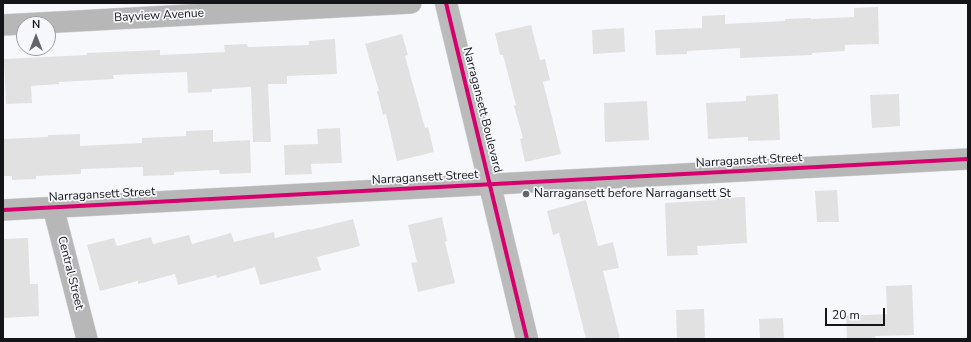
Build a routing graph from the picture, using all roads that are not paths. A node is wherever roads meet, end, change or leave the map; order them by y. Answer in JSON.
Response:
{"nodes":[{"id":1,"x":411,"y":3,"type":"edge"},
{"id":2,"x":446,"y":3,"type":"edge"},
{"id":3,"x":3,"y":24,"type":"edge"},
{"id":4,"x":968,"y":159,"type":"edge"},
{"id":5,"x":490,"y":184,"type":"junction"},
{"id":6,"x":53,"y":207,"type":"junction"},
{"id":7,"x":3,"y":210,"type":"edge"},
{"id":8,"x":86,"y":339,"type":"edge"},
{"id":9,"x":527,"y":339,"type":"edge"}],
"edges":[{"from":1,"to":3,"type":"street","name":"Bayview Avenue"},
{"from":2,"to":5,"type":"main road","name":"Narragansett Boulevard"},
{"from":4,"to":5,"type":"street","name":"Narragansett Street"},
{"from":5,"to":6,"type":"street","name":"Narragansett Street"},
{"from":5,"to":9,"type":"main road","name":"Narragansett Boulevard"},
{"from":6,"to":7,"type":"street","name":"Narragansett Street"},
{"from":6,"to":8,"type":"street","name":"Central Street"}]}
